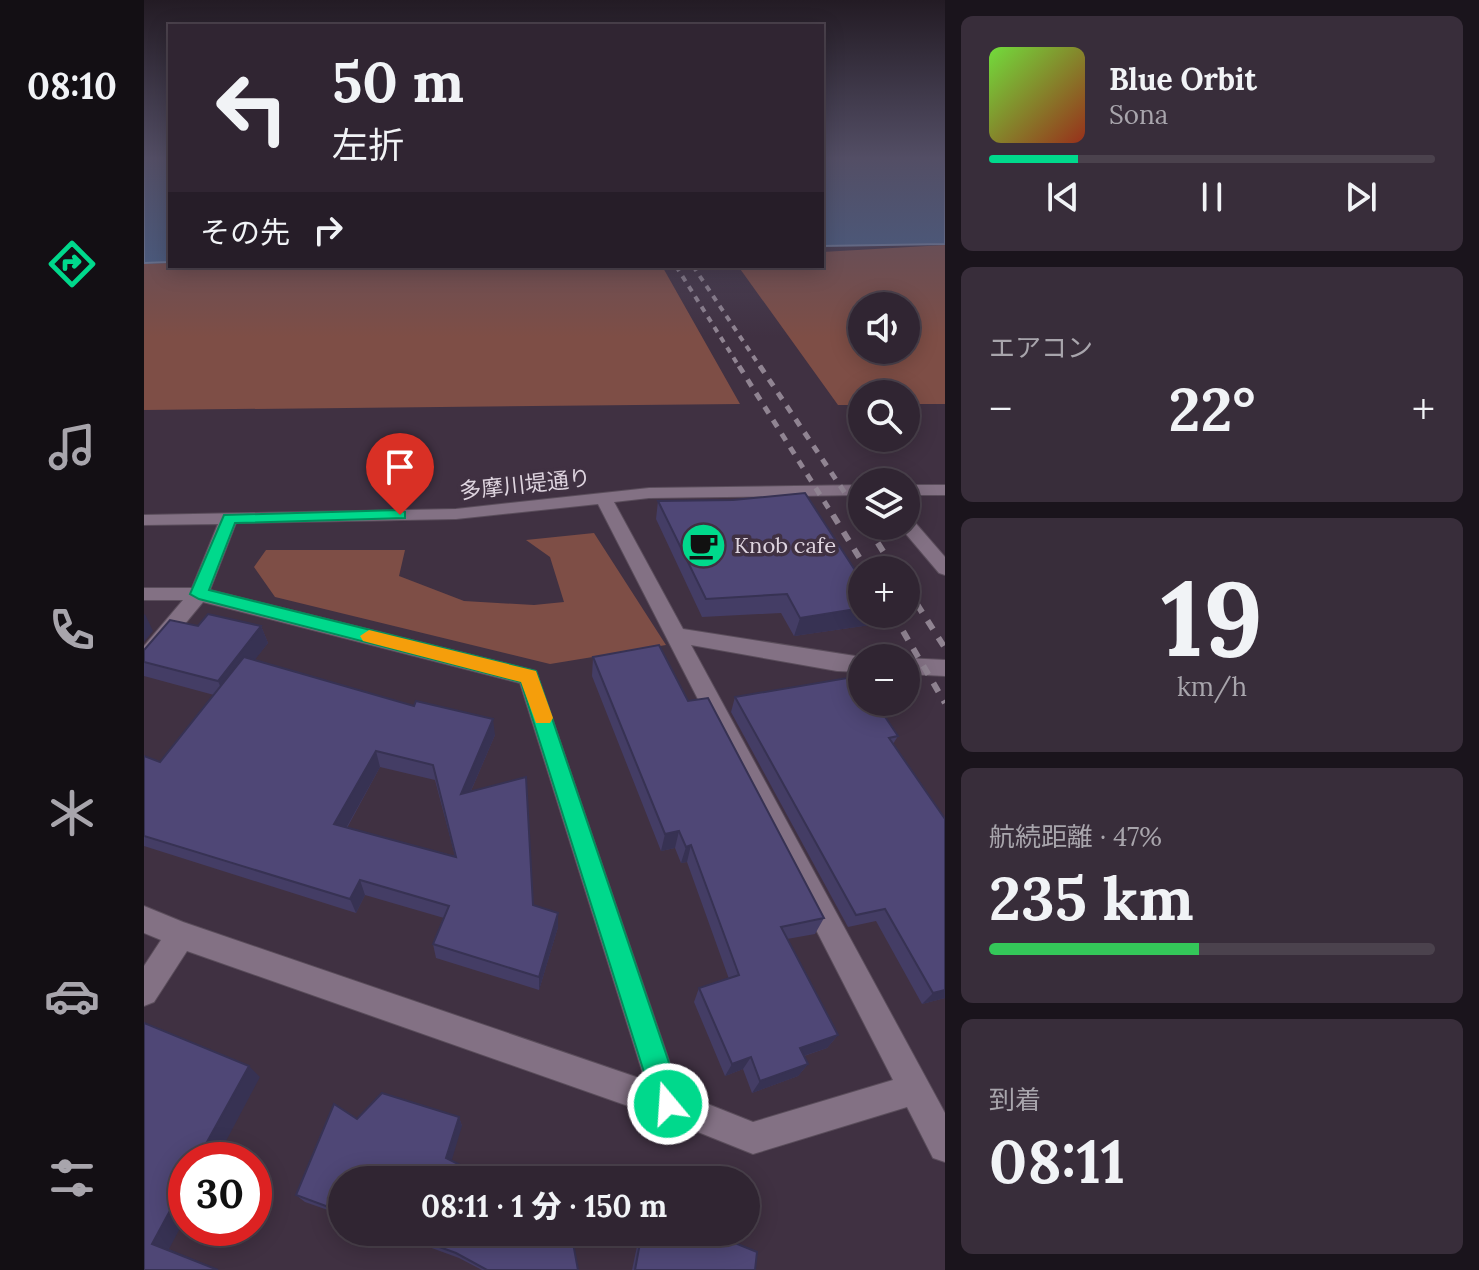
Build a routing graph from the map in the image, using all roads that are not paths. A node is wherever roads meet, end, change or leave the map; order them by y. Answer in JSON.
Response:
{"nodes":[{"id":1,"x":848,"y":490,"type":"edge"},
{"id":2,"x":920,"y":490,"type":"edge"},
{"id":3,"x":945,"y":490,"type":"edge"},
{"id":4,"x":603,"y":497,"type":"junction"},
{"id":5,"x":229,"y":519,"type":"junction"},
{"id":6,"x":144,"y":520,"type":"edge"},
{"id":7,"x":920,"y":540,"type":"edge"},
{"id":8,"x":945,"y":569,"type":"edge"},
{"id":9,"x":144,"y":594,"type":"edge"},
{"id":10,"x":199,"y":594,"type":"junction"},
{"id":11,"x":678,"y":635,"type":"junction"},
{"id":12,"x":144,"y":660,"type":"edge"},
{"id":13,"x":848,"y":663,"type":"edge"},
{"id":14,"x":920,"y":667,"type":"edge"},
{"id":15,"x":945,"y":668,"type":"edge"},
{"id":16,"x":144,"y":919,"type":"edge"},
{"id":17,"x":181,"y":935,"type":"junction"},
{"id":18,"x":144,"y":992,"type":"edge"},
{"id":19,"x":915,"y":1089,"type":"junction"},
{"id":20,"x":668,"y":1104,"type":"junction"},
{"id":21,"x":945,"y":1146,"type":"edge"}],
"edges":[{"from":1,"to":4,"type":"street","name":"多摩川堤通り"},
{"from":2,"to":3,"type":"street"},
{"from":4,"to":5,"type":"street","name":"多摩川堤通り"},
{"from":4,"to":11,"type":"street"},
{"from":5,"to":6,"type":"street","name":"多摩川堤通り"},
{"from":5,"to":10,"type":"street"},
{"from":7,"to":8,"type":"street"},
{"from":9,"to":10,"type":"street"},
{"from":10,"to":12,"type":"street"},
{"from":10,"to":20,"type":"street"},
{"from":11,"to":13,"type":"street"},
{"from":11,"to":19,"type":"street"},
{"from":14,"to":15,"type":"street"},
{"from":16,"to":17,"type":"street"},
{"from":17,"to":18,"type":"street"},
{"from":17,"to":20,"type":"street"},
{"from":19,"to":20,"type":"street"},
{"from":19,"to":21,"type":"street"}]}
